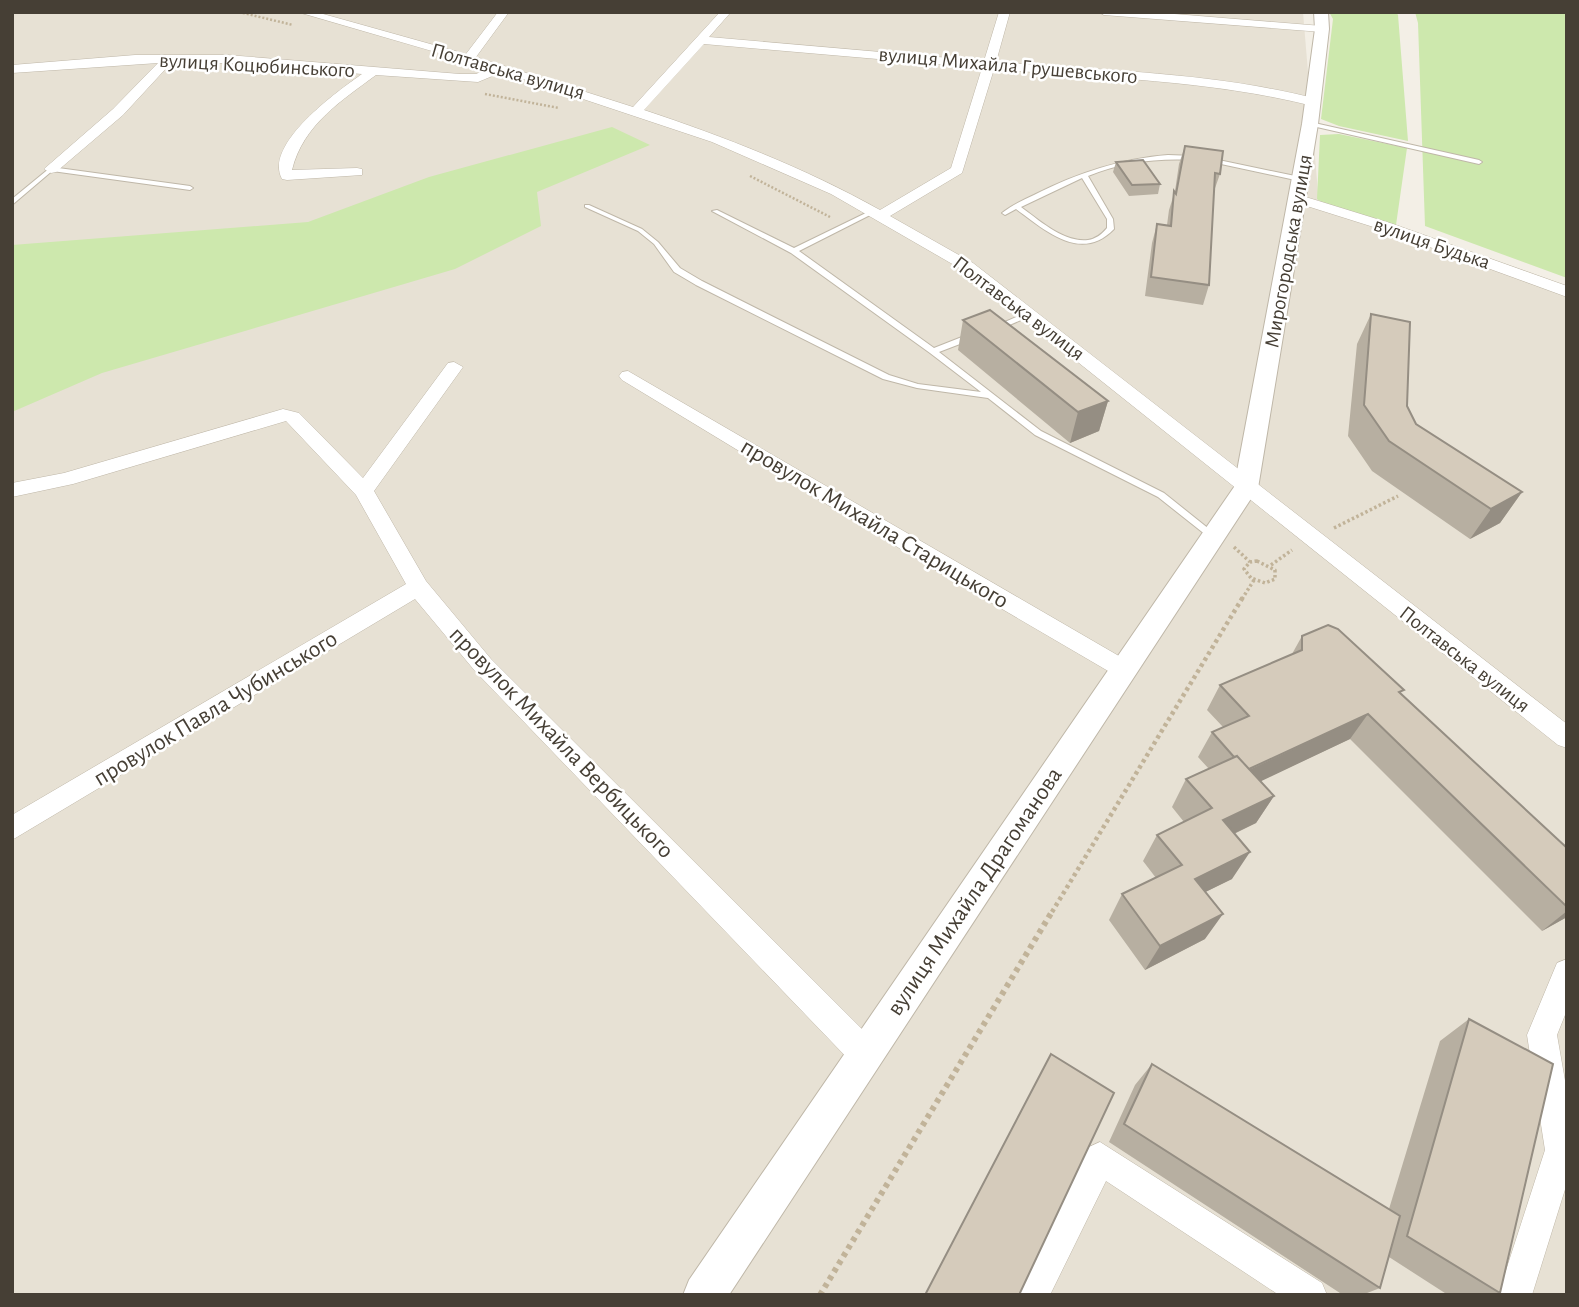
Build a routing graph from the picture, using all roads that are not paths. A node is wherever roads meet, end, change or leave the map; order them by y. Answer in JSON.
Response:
{"nodes":[{"id":1,"x":504,"y":12,"type":"edge"},
{"id":2,"x":726,"y":12,"type":"edge"},
{"id":3,"x":1005,"y":12,"type":"edge"},
{"id":4,"x":1104,"y":12,"type":"edge"},
{"id":5,"x":298,"y":19,"type":"edge"},
{"id":6,"x":1321,"y":21,"type":"edge"},
{"id":7,"x":702,"y":40,"type":"junction"},
{"id":8,"x":168,"y":59,"type":"junction"},
{"id":9,"x":468,"y":59,"type":"junction"},
{"id":10,"x":991,"y":63,"type":"junction"},
{"id":11,"x":501,"y":68,"type":"junction"},
{"id":12,"x":12,"y":69,"type":"edge"},
{"id":13,"x":372,"y":72,"type":"junction"},
{"id":14,"x":1313,"y":102,"type":"junction"},
{"id":15,"x":637,"y":110,"type":"junction"},
{"id":16,"x":1310,"y":124,"type":"junction"},
{"id":17,"x":1479,"y":162,"type":"dead end"},
{"id":18,"x":51,"y":169,"type":"junction"},
{"id":19,"x":357,"y":172,"type":"dead end"},
{"id":20,"x":1084,"y":175,"type":"junction"},
{"id":21,"x":190,"y":188,"type":"dead end"},
{"id":22,"x":1298,"y":189,"type":"junction"},
{"id":23,"x":12,"y":203,"type":"edge"},
{"id":24,"x":587,"y":206,"type":"dead end"},
{"id":25,"x":1016,"y":206,"type":"junction"},
{"id":26,"x":715,"y":211,"type":"dead end"},
{"id":27,"x":1005,"y":213,"type":"dead end"},
{"id":28,"x":876,"y":214,"type":"junction"},
{"id":29,"x":794,"y":251,"type":"junction"},
{"id":30,"x":1567,"y":292,"type":"edge"},
{"id":31,"x":1031,"y":314,"type":"junction"},
{"id":32,"x":933,"y":351,"type":"junction"},
{"id":33,"x":454,"y":367,"type":"dead end"},
{"id":34,"x":628,"y":376,"type":"dead end"},
{"id":35,"x":990,"y":396,"type":"junction"},
{"id":36,"x":1246,"y":488,"type":"junction"},
{"id":37,"x":12,"y":490,"type":"edge"},
{"id":38,"x":364,"y":491,"type":"junction"},
{"id":39,"x":1214,"y":537,"type":"junction"},
{"id":40,"x":418,"y":587,"type":"junction"},
{"id":41,"x":1123,"y":669,"type":"junction"},
{"id":42,"x":1567,"y":738,"type":"edge"},
{"id":43,"x":12,"y":829,"type":"edge"},
{"id":44,"x":1567,"y":972,"type":"edge"},
{"id":45,"x":865,"y":1054,"type":"junction"},
{"id":46,"x":704,"y":1295,"type":"edge"},
{"id":47,"x":1032,"y":1295,"type":"edge"},
{"id":48,"x":1310,"y":1295,"type":"edge"},
{"id":49,"x":1515,"y":1295,"type":"edge"}],
"edges":[{"from":1,"to":9,"type":"street"},
{"from":2,"to":7,"type":"street"},
{"from":3,"to":10,"type":"street"},
{"from":4,"to":6,"type":"street"},
{"from":5,"to":9,"type":"street","name":"Полтавська вулиця"},
{"from":6,"to":14,"type":"street","name":"Мирогородська вулиця"},
{"from":7,"to":10,"type":"street","name":"вулиця Михайла Грушевського"},
{"from":7,"to":15,"type":"street"},
{"from":8,"to":12,"type":"street","name":"вулиця Коцюбинського"},
{"from":8,"to":13,"type":"street","name":"вулиця Коцюбинського"},
{"from":8,"to":18,"type":"street"},
{"from":9,"to":11,"type":"street","name":"Полтавська вулиця"},
{"from":10,"to":14,"type":"street","name":"вулиця Михайла Грушевського"},
{"from":10,"to":28,"type":"street"},
{"from":11,"to":13,"type":"street","name":"вулиця Коцюбинського"},
{"from":11,"to":15,"type":"street","name":"Полтавська вулиця"},
{"from":13,"to":19,"type":"street"},
{"from":14,"to":16,"type":"street","name":"Мирогородська вулиця"},
{"from":15,"to":28,"type":"street","name":"Полтавська вулиця"},
{"from":16,"to":17,"type":"lane"},
{"from":16,"to":22,"type":"street","name":"Мирогородська вулиця"},
{"from":18,"to":21,"type":"lane"},
{"from":18,"to":23,"type":"lane"},
{"from":20,"to":22,"type":"lane"},
{"from":20,"to":25,"type":"lane"},
{"from":20,"to":25,"type":"lane"},
{"from":22,"to":30,"type":"street","name":"вулиця Будька"},
{"from":22,"to":36,"type":"street","name":"Мирогородська вулиця"},
{"from":24,"to":35,"type":"lane"},
{"from":25,"to":27,"type":"lane"},
{"from":26,"to":29,"type":"lane"},
{"from":28,"to":29,"type":"lane"},
{"from":28,"to":31,"type":"street","name":"Полтавська вулиця"},
{"from":29,"to":32,"type":"lane"},
{"from":31,"to":32,"type":"lane"},
{"from":31,"to":36,"type":"street","name":"Полтавська вулиця"},
{"from":32,"to":35,"type":"lane"},
{"from":33,"to":38,"type":"street"},
{"from":34,"to":41,"type":"street","name":"провулок Михайла Старицького"},
{"from":35,"to":39,"type":"lane"},
{"from":36,"to":39,"type":"street","name":"вулиця Михайла Драгоманова"},
{"from":36,"to":42,"type":"street","name":"Полтавська вулиця"},
{"from":37,"to":38,"type":"street","name":"провулок Михайла Вербицького"},
{"from":38,"to":40,"type":"street","name":"провулок Михайла Вербицького"},
{"from":39,"to":41,"type":"street","name":"вулиця Михайла Драгоманова"},
{"from":40,"to":43,"type":"street","name":"провулок Павла Чубинського"},
{"from":40,"to":45,"type":"street","name":"провулок Михайла Вербицького"},
{"from":41,"to":45,"type":"street","name":"вулиця Михайла Драгоманова"},
{"from":44,"to":49,"type":"street"},
{"from":45,"to":46,"type":"street","name":"вулиця Михайла Драгоманова"},
{"from":47,"to":48,"type":"street"}]}
